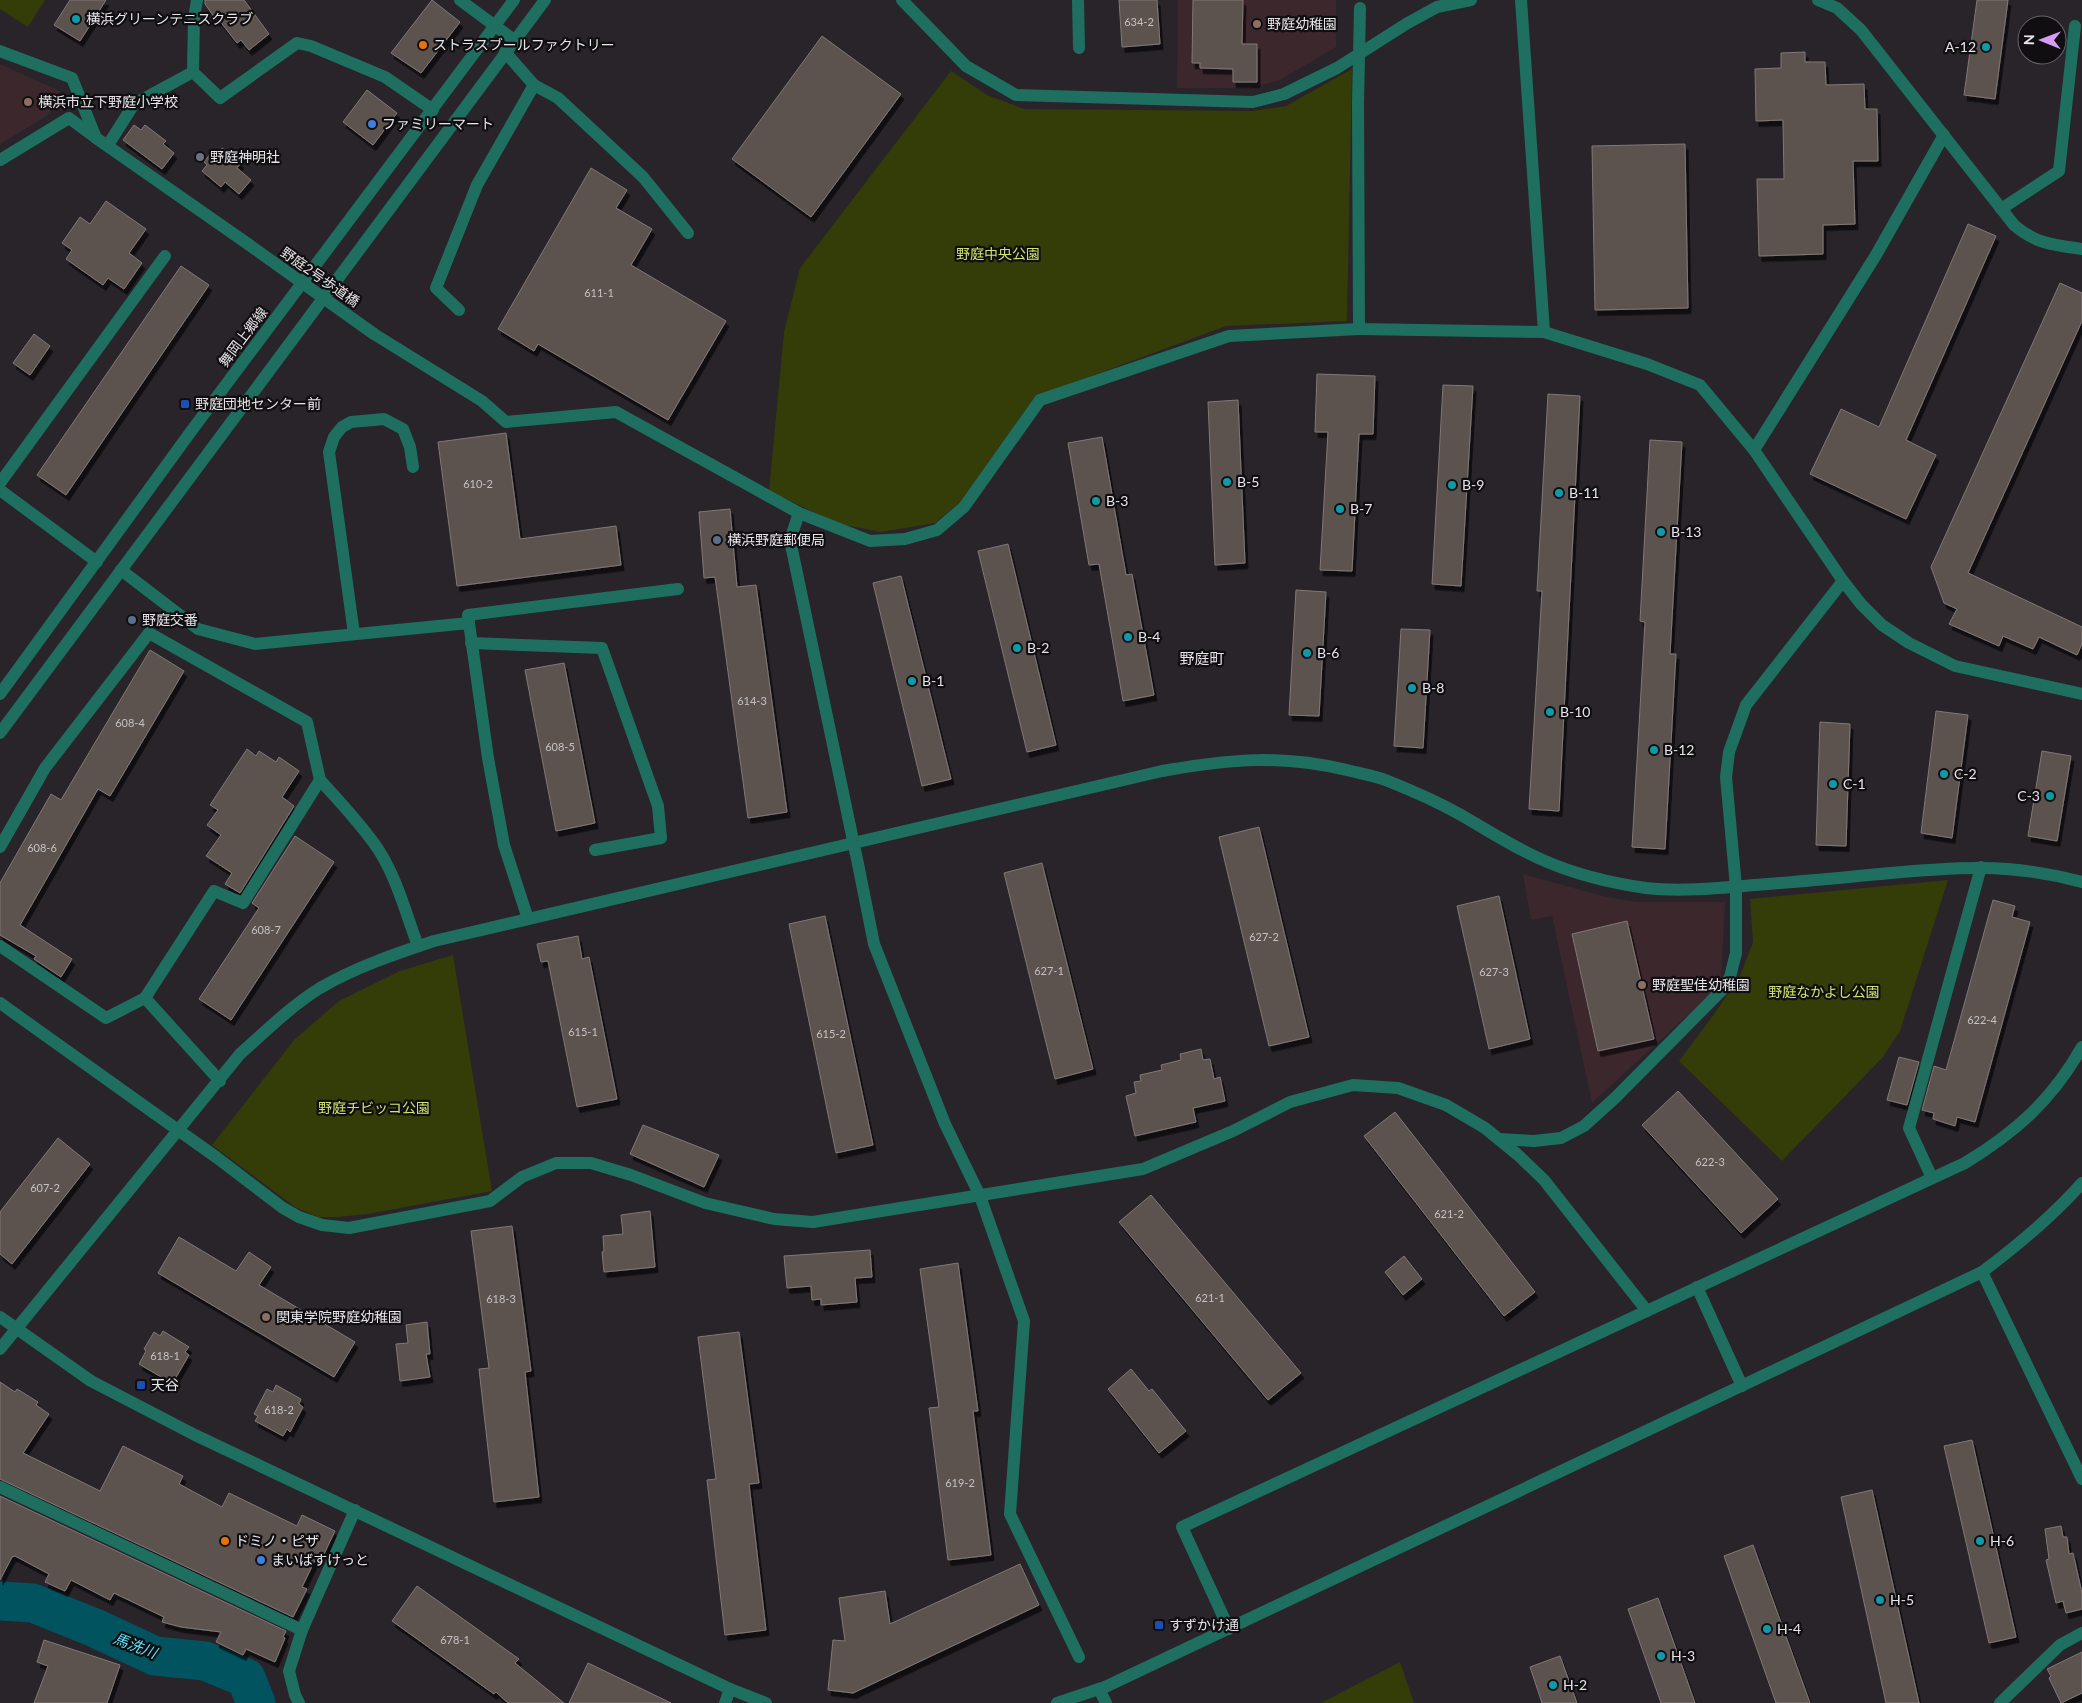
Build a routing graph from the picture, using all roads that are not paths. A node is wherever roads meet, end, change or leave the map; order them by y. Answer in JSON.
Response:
{"nodes":[{"id":1,"x":197,"y":0,"type":"edge"},
{"id":2,"x":460,"y":0,"type":"edge"},
{"id":3,"x":514,"y":0,"type":"edge"},
{"id":4,"x":545,"y":0,"type":"edge"},
{"id":5,"x":902,"y":0,"type":"edge"},
{"id":6,"x":1078,"y":0,"type":"edge"},
{"id":7,"x":1471,"y":0,"type":"edge"},
{"id":8,"x":1521,"y":0,"type":"edge"},
{"id":9,"x":1818,"y":0,"type":"edge"},
{"id":10,"x":1360,"y":4,"type":"edge"},
{"id":11,"x":495,"y":25,"type":"junction"},
{"id":12,"x":2075,"y":26,"type":"dead end"},
{"id":13,"x":514,"y":40,"type":"junction"},
{"id":14,"x":1079,"y":48,"type":"dead end"},
{"id":15,"x":0,"y":51,"type":"edge"},
{"id":16,"x":505,"y":52,"type":"junction"},
{"id":17,"x":193,"y":72,"type":"junction"},
{"id":18,"x":534,"y":85,"type":"junction"},
{"id":19,"x":433,"y":110,"type":"junction"},
{"id":20,"x":1944,"y":135,"type":"junction"},
{"id":21,"x":96,"y":138,"type":"junction"},
{"id":22,"x":108,"y":145,"type":"junction"},
{"id":23,"x":0,"y":160,"type":"edge"},
{"id":24,"x":2001,"y":208,"type":"junction"},
{"id":25,"x":688,"y":233,"type":"dead end"},
{"id":26,"x":2082,"y":249,"type":"edge"},
{"id":27,"x":165,"y":256,"type":"dead end"},
{"id":28,"x":459,"y":310,"type":"dead end"},
{"id":29,"x":1359,"y":329,"type":"junction"},
{"id":30,"x":1544,"y":332,"type":"junction"},
{"id":31,"x":1754,"y":450,"type":"junction"},
{"id":32,"x":413,"y":467,"type":"dead end"},
{"id":33,"x":0,"y":483,"type":"edge"},
{"id":34,"x":0,"y":490,"type":"edge"},
{"id":35,"x":799,"y":513,"type":"junction"},
{"id":36,"x":98,"y":562,"type":"junction"},
{"id":37,"x":121,"y":570,"type":"junction"},
{"id":38,"x":1843,"y":581,"type":"junction"},
{"id":39,"x":678,"y":589,"type":"dead end"},
{"id":40,"x":469,"y":623,"type":"junction"},
{"id":41,"x":354,"y":634,"type":"junction"},
{"id":42,"x":471,"y":643,"type":"junction"},
{"id":43,"x":0,"y":694,"type":"edge"},
{"id":44,"x":2082,"y":694,"type":"edge"},
{"id":45,"x":0,"y":733,"type":"edge"},
{"id":46,"x":320,"y":780,"type":"junction"},
{"id":47,"x":0,"y":847,"type":"edge"},
{"id":48,"x":595,"y":850,"type":"dead end"},
{"id":49,"x":1981,"y":867,"type":"junction"},
{"id":50,"x":2082,"y":882,"type":"edge"},
{"id":51,"x":1736,"y":887,"type":"junction"},
{"id":52,"x":528,"y":919,"type":"junction"},
{"id":53,"x":0,"y":946,"type":"edge"},
{"id":54,"x":418,"y":946,"type":"junction"},
{"id":55,"x":145,"y":998,"type":"junction"},
{"id":56,"x":0,"y":1003,"type":"edge"},
{"id":57,"x":2082,"y":1047,"type":"edge"},
{"id":58,"x":220,"y":1081,"type":"junction"},
{"id":59,"x":1499,"y":1139,"type":"junction"},
{"id":60,"x":1932,"y":1178,"type":"junction"},
{"id":61,"x":2082,"y":1183,"type":"edge"},
{"id":62,"x":980,"y":1196,"type":"junction"},
{"id":63,"x":1982,"y":1272,"type":"junction"},
{"id":64,"x":1697,"y":1287,"type":"junction"},
{"id":65,"x":1647,"y":1310,"type":"junction"},
{"id":66,"x":0,"y":1317,"type":"edge"},
{"id":67,"x":15,"y":1330,"type":"junction"},
{"id":68,"x":0,"y":1349,"type":"edge"},
{"id":69,"x":1742,"y":1386,"type":"junction"},
{"id":70,"x":2082,"y":1479,"type":"edge"},
{"id":71,"x":0,"y":1487,"type":"edge"},
{"id":72,"x":355,"y":1510,"type":"junction"},
{"id":73,"x":1229,"y":1629,"type":"junction"},
{"id":74,"x":302,"y":1630,"type":"junction"},
{"id":75,"x":2082,"y":1633,"type":"edge"},
{"id":76,"x":1079,"y":1657,"type":"dead end"},
{"id":77,"x":730,"y":1689,"type":"junction"},
{"id":78,"x":1099,"y":1689,"type":"junction"},
{"id":79,"x":299,"y":1703,"type":"edge"},
{"id":80,"x":725,"y":1703,"type":"edge"},
{"id":81,"x":766,"y":1703,"type":"edge"},
{"id":82,"x":1057,"y":1703,"type":"edge"},
{"id":83,"x":1106,"y":1703,"type":"edge"},
{"id":84,"x":2000,"y":1703,"type":"edge"}],
"edges":[{"from":1,"to":17,"type":"street"},
{"from":2,"to":11,"type":"street"},
{"from":3,"to":11,"type":"street","name":"舞岡上郷線"},
{"from":4,"to":13,"type":"street"},
{"from":5,"to":7,"type":"street"},
{"from":6,"to":14,"type":"street"},
{"from":8,"to":30,"type":"street"},
{"from":9,"to":20,"type":"street"},
{"from":10,"to":29,"type":"street","bridge":true},
{"from":11,"to":13,"type":"street"},
{"from":11,"to":19,"type":"street","name":"舞岡上郷線"},
{"from":12,"to":24,"type":"street"},
{"from":13,"to":16,"type":"street"},
{"from":15,"to":21,"type":"street"},
{"from":16,"to":18,"type":"street"},
{"from":16,"to":37,"type":"street"},
{"from":17,"to":19,"type":"street"},
{"from":17,"to":22,"type":"street"},
{"from":18,"to":25,"type":"street"},
{"from":18,"to":28,"type":"street"},
{"from":19,"to":36,"type":"street","name":"舞岡上郷線"},
{"from":20,"to":24,"type":"street"},
{"from":20,"to":31,"type":"street"},
{"from":21,"to":22,"type":"street","name":"野庭2号歩道橋"},
{"from":21,"to":23,"type":"street","name":"野庭2号歩道橋"},
{"from":22,"to":35,"type":"street","name":"野庭2号歩道橋","bridge":true},
{"from":24,"to":26,"type":"street"},
{"from":27,"to":33,"type":"street"},
{"from":29,"to":30,"type":"street","name":"野庭2号歩道橋"},
{"from":29,"to":35,"type":"street","name":"野庭2号歩道橋"},
{"from":30,"to":31,"type":"street","name":"野庭2号歩道橋"},
{"from":31,"to":38,"type":"street","name":"野庭2号歩道橋"},
{"from":32,"to":41,"type":"street"},
{"from":34,"to":36,"type":"street"},
{"from":35,"to":62,"type":"street","bridge":true},
{"from":36,"to":43,"type":"street","name":"舞岡上郷線"},
{"from":37,"to":41,"type":"street"},
{"from":37,"to":45,"type":"street"},
{"from":38,"to":44,"type":"street","name":"野庭2号歩道橋"},
{"from":38,"to":51,"type":"street"},
{"from":39,"to":40,"type":"street"},
{"from":40,"to":41,"type":"street"},
{"from":40,"to":42,"type":"street"},
{"from":42,"to":48,"type":"street"},
{"from":42,"to":52,"type":"street"},
{"from":46,"to":47,"type":"street"},
{"from":46,"to":54,"type":"street"},
{"from":46,"to":55,"type":"street"},
{"from":49,"to":50,"type":"street"},
{"from":49,"to":51,"type":"street"},
{"from":49,"to":60,"type":"street"},
{"from":51,"to":52,"type":"street"},
{"from":51,"to":59,"type":"street"},
{"from":52,"to":54,"type":"street"},
{"from":53,"to":55,"type":"street"},
{"from":54,"to":58,"type":"street"},
{"from":55,"to":58,"type":"street"},
{"from":56,"to":62,"type":"street","bridge":true},
{"from":57,"to":60,"type":"street"},
{"from":58,"to":67,"type":"street"},
{"from":59,"to":62,"type":"street"},
{"from":59,"to":65,"type":"street"},
{"from":60,"to":64,"type":"street"},
{"from":61,"to":63,"type":"street"},
{"from":62,"to":76,"type":"street"},
{"from":63,"to":69,"type":"street"},
{"from":63,"to":70,"type":"street"},
{"from":64,"to":65,"type":"street"},
{"from":64,"to":69,"type":"street"},
{"from":65,"to":73,"type":"street"},
{"from":66,"to":67,"type":"street"},
{"from":67,"to":68,"type":"street"},
{"from":67,"to":72,"type":"street"},
{"from":69,"to":73,"type":"street"},
{"from":71,"to":74,"type":"street"},
{"from":72,"to":74,"type":"street"},
{"from":72,"to":77,"type":"street"},
{"from":73,"to":78,"type":"street"},
{"from":74,"to":79,"type":"street"},
{"from":75,"to":84,"type":"street"},
{"from":77,"to":80,"type":"street"},
{"from":77,"to":81,"type":"street"},
{"from":78,"to":82,"type":"street"},
{"from":78,"to":83,"type":"street"}]}
